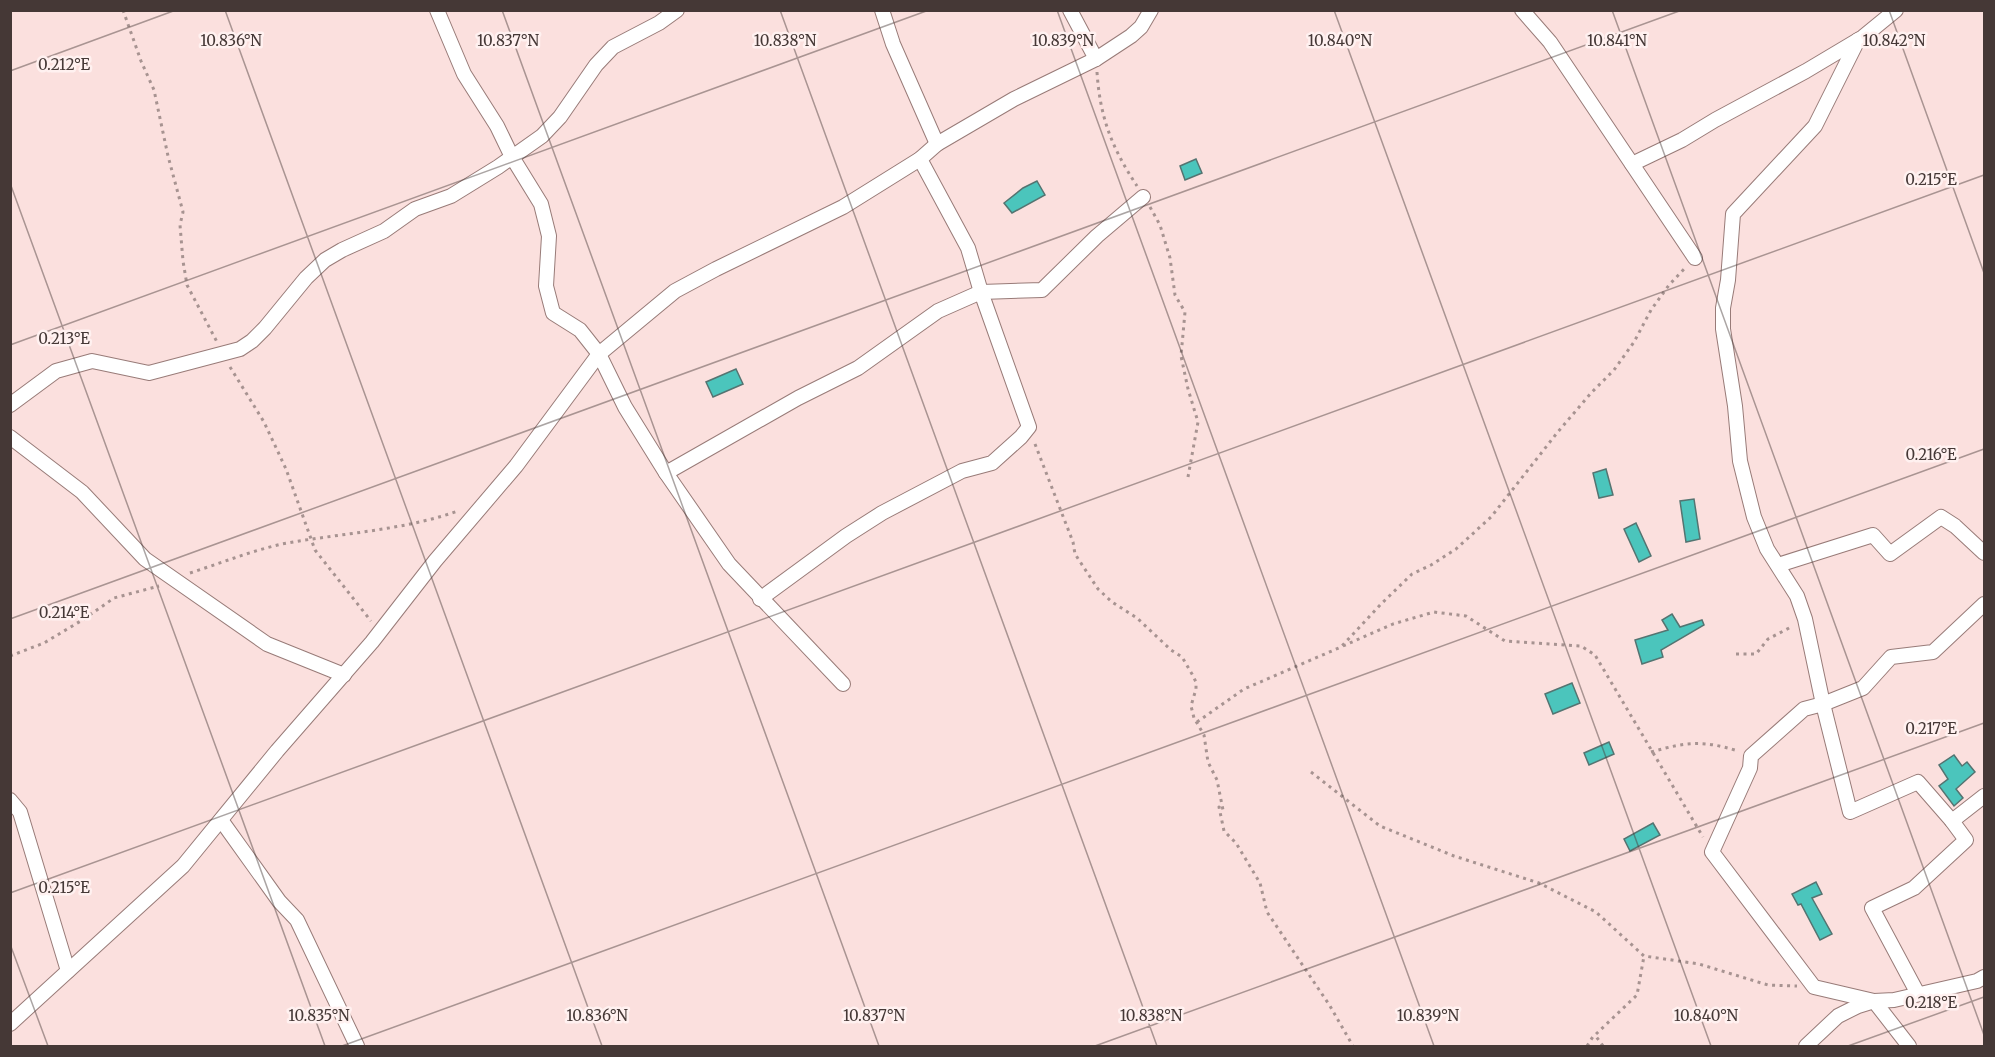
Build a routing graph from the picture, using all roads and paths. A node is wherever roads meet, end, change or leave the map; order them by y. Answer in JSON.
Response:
{"nodes":[{"id":1,"x":123,"y":10,"type":"edge"},
{"id":2,"x":437,"y":10,"type":"edge"},
{"id":3,"x":678,"y":10,"type":"edge"},
{"id":4,"x":882,"y":10,"type":"edge"},
{"id":5,"x":1070,"y":10,"type":"edge"},
{"id":6,"x":1151,"y":10,"type":"edge"},
{"id":7,"x":1522,"y":10,"type":"edge"},
{"id":8,"x":1896,"y":10,"type":"edge"},
{"id":9,"x":1858,"y":40,"type":"junction"},
{"id":10,"x":1096,"y":59,"type":"junction"},
{"id":11,"x":937,"y":144,"type":"junction"},
{"id":12,"x":512,"y":157,"type":"junction"},
{"id":13,"x":920,"y":159,"type":"junction"},
{"id":14,"x":1632,"y":164,"type":"junction"},
{"id":15,"x":1143,"y":197,"type":"junction"},
{"id":16,"x":1695,"y":258,"type":"joint"},
{"id":17,"x":981,"y":292,"type":"junction"},
{"id":18,"x":222,"y":353,"type":"junction"},
{"id":19,"x":599,"y":354,"type":"junction"},
{"id":20,"x":10,"y":405,"type":"edge"},
{"id":21,"x":1029,"y":427,"type":"junction"},
{"id":22,"x":10,"y":437,"type":"edge"},
{"id":23,"x":666,"y":473,"type":"junction"},
{"id":24,"x":1188,"y":477,"type":"dead end"},
{"id":25,"x":485,"y":502,"type":"junction"},
{"id":26,"x":312,"y":540,"type":"junction"},
{"id":27,"x":1984,"y":553,"type":"edge"},
{"id":28,"x":1778,"y":565,"type":"junction"},
{"id":29,"x":175,"y":579,"type":"junction"},
{"id":30,"x":760,"y":599,"type":"junction"},
{"id":31,"x":1984,"y":604,"type":"edge"},
{"id":32,"x":1805,"y":619,"type":"junction"},
{"id":33,"x":380,"y":632,"type":"junction"},
{"id":34,"x":1341,"y":647,"type":"junction"},
{"id":35,"x":1736,"y":654,"type":"dead end"},
{"id":36,"x":10,"y":656,"type":"edge"},
{"id":37,"x":344,"y":675,"type":"junction"},
{"id":38,"x":843,"y":684,"type":"dead end"},
{"id":39,"x":1823,"y":704,"type":"junction"},
{"id":40,"x":1197,"y":722,"type":"junction"},
{"id":41,"x":1651,"y":752,"type":"junction"},
{"id":42,"x":1751,"y":756,"type":"junction"},
{"id":43,"x":1311,"y":772,"type":"dead end"},
{"id":44,"x":1984,"y":796,"type":"edge"},
{"id":45,"x":10,"y":800,"type":"edge"},
{"id":46,"x":221,"y":820,"type":"junction"},
{"id":47,"x":1952,"y":821,"type":"junction"},
{"id":48,"x":1712,"y":852,"type":"junction"},
{"id":49,"x":1644,"y":956,"type":"junction"},
{"id":50,"x":68,"y":971,"type":"junction"},
{"id":51,"x":1984,"y":977,"type":"edge"},
{"id":52,"x":1814,"y":987,"type":"junction"},
{"id":53,"x":1918,"y":994,"type":"junction"},
{"id":54,"x":1874,"y":1001,"type":"junction"},
{"id":55,"x":10,"y":1024,"type":"edge"},
{"id":56,"x":1594,"y":1035,"type":"junction"},
{"id":57,"x":357,"y":1047,"type":"edge"},
{"id":58,"x":1353,"y":1047,"type":"edge"},
{"id":59,"x":1587,"y":1047,"type":"edge"},
{"id":60,"x":1603,"y":1047,"type":"edge"},
{"id":61,"x":1806,"y":1047,"type":"edge"},
{"id":62,"x":1909,"y":1047,"type":"edge"}],
"edges":[{"from":1,"to":18,"type":"path"},
{"from":2,"to":12,"type":"street"},
{"from":3,"to":12,"type":"street"},
{"from":4,"to":11,"type":"street"},
{"from":5,"to":10,"type":"street"},
{"from":6,"to":10,"type":"street"},
{"from":7,"to":14,"type":"street"},
{"from":8,"to":9,"type":"street"},
{"from":9,"to":14,"type":"street"},
{"from":9,"to":28,"type":"street"},
{"from":10,"to":11,"type":"street"},
{"from":10,"to":15,"type":"path"},
{"from":11,"to":13,"type":"street"},
{"from":12,"to":18,"type":"street"},
{"from":12,"to":19,"type":"street"},
{"from":13,"to":17,"type":"street"},
{"from":13,"to":19,"type":"street"},
{"from":14,"to":16,"type":"street"},
{"from":15,"to":17,"type":"street"},
{"from":15,"to":24,"type":"path"},
{"from":16,"to":34,"type":"path"},
{"from":17,"to":21,"type":"street"},
{"from":17,"to":23,"type":"street"},
{"from":18,"to":20,"type":"street"},
{"from":18,"to":26,"type":"path"},
{"from":19,"to":23,"type":"street"},
{"from":19,"to":25,"type":"street"},
{"from":21,"to":30,"type":"street"},
{"from":21,"to":40,"type":"path"},
{"from":22,"to":29,"type":"street"},
{"from":23,"to":30,"type":"street"},
{"from":25,"to":26,"type":"path"},
{"from":25,"to":33,"type":"street"},
{"from":26,"to":29,"type":"path"},
{"from":26,"to":33,"type":"path"},
{"from":27,"to":28,"type":"street"},
{"from":28,"to":32,"type":"street"},
{"from":29,"to":36,"type":"path"},
{"from":29,"to":37,"type":"street"},
{"from":30,"to":38,"type":"street"},
{"from":31,"to":39,"type":"street"},
{"from":32,"to":35,"type":"path"},
{"from":32,"to":39,"type":"street"},
{"from":33,"to":37,"type":"street"},
{"from":34,"to":40,"type":"path"},
{"from":34,"to":41,"type":"path"},
{"from":37,"to":46,"type":"street"},
{"from":39,"to":42,"type":"street"},
{"from":39,"to":47,"type":"street"},
{"from":40,"to":58,"type":"path"},
{"from":41,"to":42,"type":"path"},
{"from":41,"to":48,"type":"path"},
{"from":42,"to":48,"type":"street"},
{"from":43,"to":49,"type":"path"},
{"from":44,"to":47,"type":"street"},
{"from":45,"to":50,"type":"street"},
{"from":46,"to":50,"type":"street"},
{"from":46,"to":57,"type":"street"},
{"from":47,"to":53,"type":"street"},
{"from":48,"to":52,"type":"street"},
{"from":49,"to":52,"type":"path"},
{"from":49,"to":56,"type":"path"},
{"from":50,"to":55,"type":"street"},
{"from":51,"to":53,"type":"street"},
{"from":52,"to":54,"type":"street"},
{"from":53,"to":54,"type":"street"},
{"from":54,"to":61,"type":"street"},
{"from":54,"to":62,"type":"street"},
{"from":56,"to":59,"type":"path"},
{"from":56,"to":60,"type":"path"}]}
